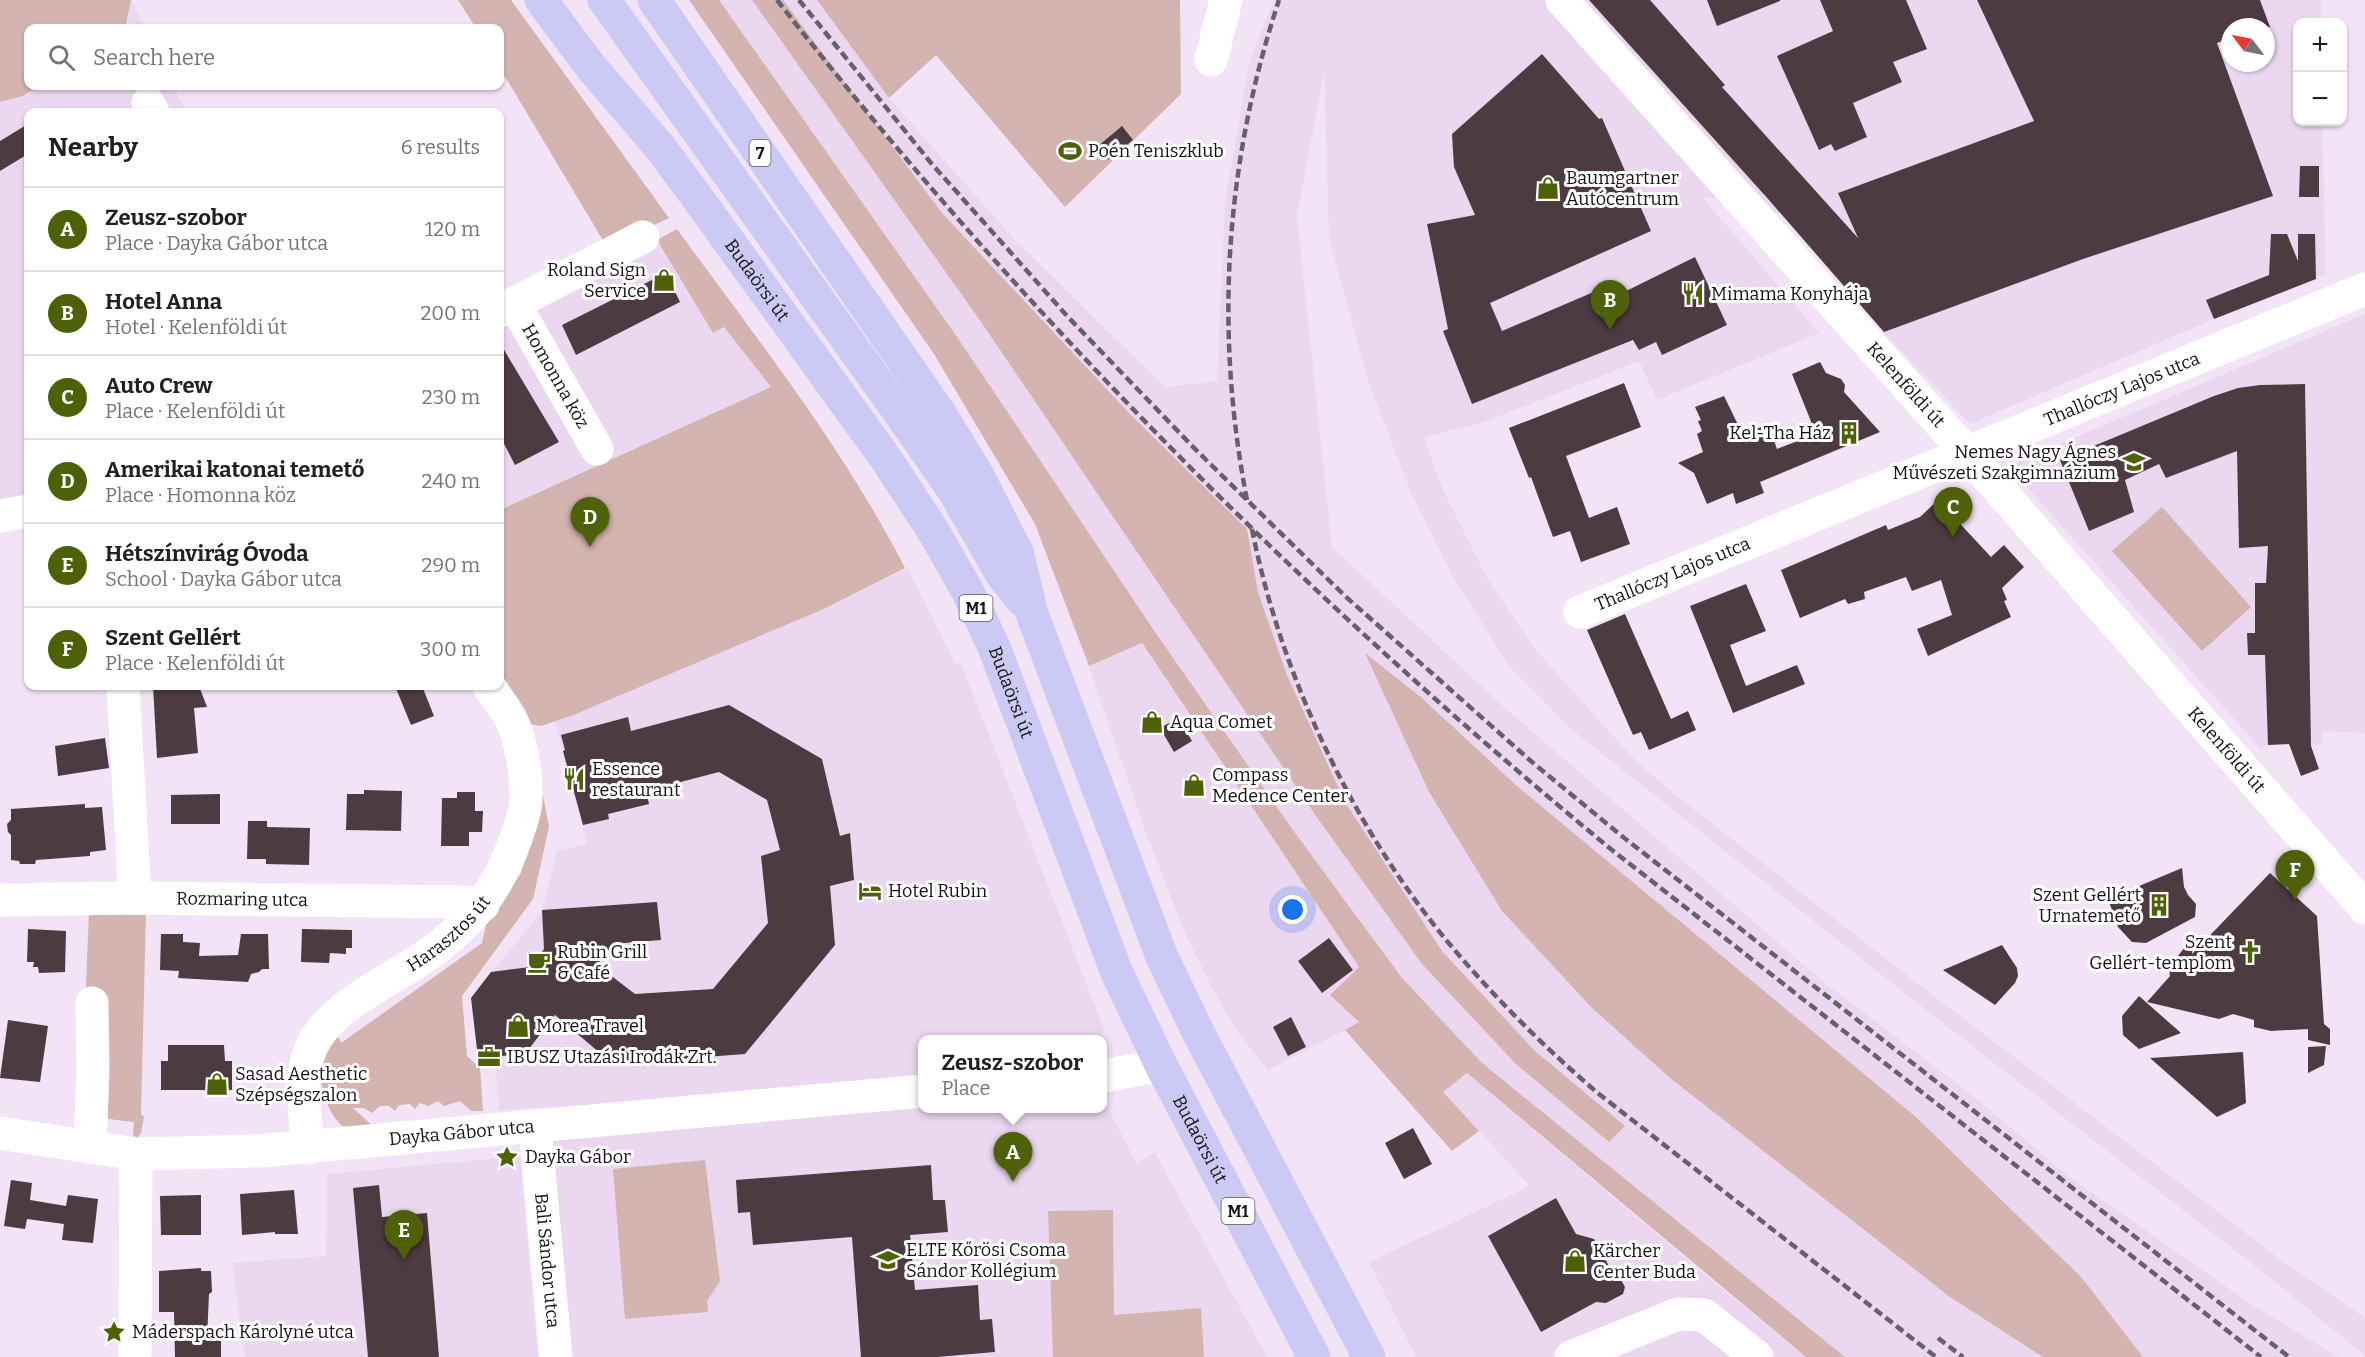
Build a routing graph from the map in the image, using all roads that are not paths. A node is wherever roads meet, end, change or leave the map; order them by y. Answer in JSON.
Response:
{"nodes":[{"id":1,"x":541,"y":0,"type":"edge"},
{"id":2,"x":564,"y":0,"type":"edge"},
{"id":3,"x":604,"y":0,"type":"edge"},
{"id":4,"x":654,"y":0,"type":"edge"},
{"id":5,"x":1226,"y":0,"type":"edge"},
{"id":6,"x":1562,"y":0,"type":"edge"},
{"id":7,"x":1211,"y":60,"type":"dead end"},
{"id":8,"x":659,"y":146,"type":"junction"},
{"id":9,"x":643,"y":237,"type":"dead end"},
{"id":10,"x":2365,"y":289,"type":"edge"},
{"id":11,"x":507,"y":307,"type":"edge"},
{"id":12,"x":597,"y":449,"type":"dead end"},
{"id":13,"x":1968,"y":453,"type":"junction"},
{"id":14,"x":24,"y":512,"type":"edge"},
{"id":15,"x":0,"y":516,"type":"edge"},
{"id":16,"x":1580,"y":612,"type":"dead end"},
{"id":17,"x":1032,"y":614,"type":"junction"},
{"id":18,"x":123,"y":690,"type":"edge"},
{"id":19,"x":492,"y":690,"type":"edge"},
{"id":20,"x":2354,"y":881,"type":"edge"},
{"id":21,"x":135,"y":898,"type":"junction"},
{"id":22,"x":0,"y":900,"type":"edge"},
{"id":23,"x":483,"y":905,"type":"junction"},
{"id":24,"x":2365,"y":908,"type":"edge"},
{"id":25,"x":92,"y":1003,"type":"dead end"},
{"id":26,"x":1161,"y":1065,"type":"junction"},
{"id":27,"x":1107,"y":1075,"type":"edge"},
{"id":28,"x":918,"y":1091,"type":"edge"},
{"id":29,"x":535,"y":1127,"type":"junction"},
{"id":30,"x":0,"y":1133,"type":"edge"},
{"id":31,"x":90,"y":1147,"type":"junction"},
{"id":32,"x":308,"y":1148,"type":"junction"},
{"id":33,"x":136,"y":1154,"type":"junction"},
{"id":34,"x":135,"y":1357,"type":"edge"},
{"id":35,"x":556,"y":1357,"type":"edge"},
{"id":36,"x":1314,"y":1357,"type":"edge"},
{"id":37,"x":1369,"y":1357,"type":"edge"},
{"id":38,"x":1571,"y":1357,"type":"edge"},
{"id":39,"x":1757,"y":1357,"type":"edge"}],
"edges":[{"from":1,"to":8,"type":"main road","name":"Budaörsi út"},
{"from":2,"to":8,"type":"main road"},
{"from":3,"to":17,"type":"main road"},
{"from":4,"to":17,"type":"main road","number":"7"},
{"from":5,"to":7,"type":"street"},
{"from":6,"to":13,"type":"street","name":"Kelenföldi út"},
{"from":8,"to":26,"type":"main road","name":"Budaörsi út","number":"M1"},
{"from":9,"to":11,"type":"street"},
{"from":10,"to":13,"type":"street","name":"Thallóczy Lajos utca"},
{"from":11,"to":12,"type":"street","name":"Homonna köz"},
{"from":13,"to":16,"type":"street","name":"Thallóczy Lajos utca"},
{"from":13,"to":20,"type":"street","name":"Kelenföldi út"},
{"from":14,"to":15,"type":"street"},
{"from":17,"to":37,"type":"main road","number":"M1"},
{"from":18,"to":21,"type":"street"},
{"from":19,"to":23,"type":"street","name":"Harasztos út"},
{"from":20,"to":24,"type":"street","name":"Kelenföldi út"},
{"from":21,"to":22,"type":"street","name":"Rozmaring utca"},
{"from":21,"to":23,"type":"street","name":"Rozmaring utca"},
{"from":23,"to":32,"type":"street","name":"Harasztos út"},
{"from":25,"to":31,"type":"street"},
{"from":26,"to":27,"type":"street"},
{"from":26,"to":36,"type":"main road","name":"Budaörsi út","number":"M1"},
{"from":28,"to":29,"type":"street","name":"Dayka Gábor utca"},
{"from":29,"to":32,"type":"street","name":"Dayka Gábor utca"},
{"from":29,"to":35,"type":"street","name":"Bali Sándor utca"},
{"from":30,"to":31,"type":"street","name":"Dayka Gábor utca"},
{"from":31,"to":33,"type":"street","name":"Dayka Gábor utca"},
{"from":32,"to":33,"type":"street","name":"Dayka Gábor utca"},
{"from":33,"to":34,"type":"street"},
{"from":38,"to":39,"type":"street"}]}
